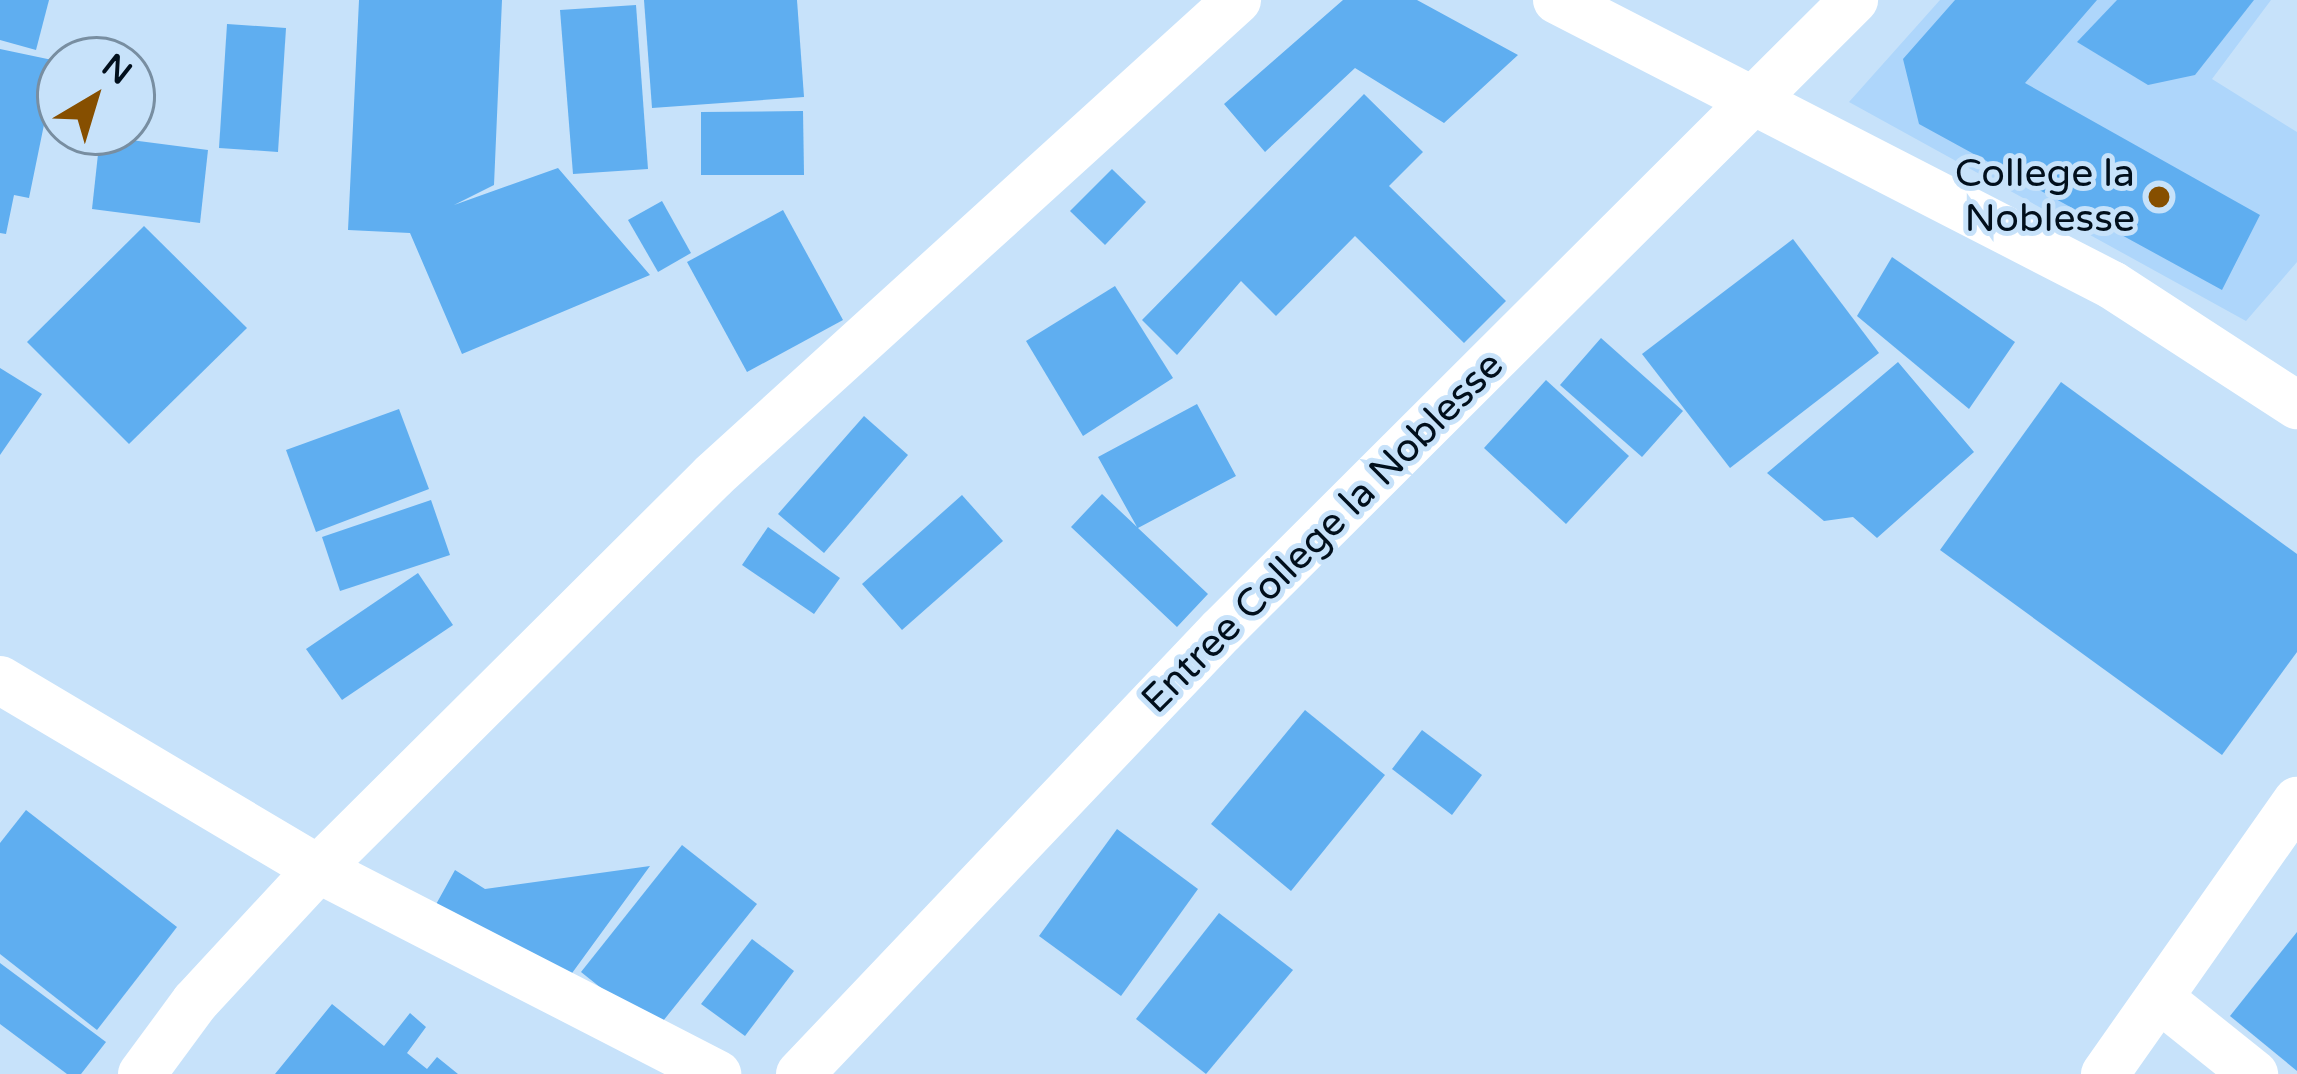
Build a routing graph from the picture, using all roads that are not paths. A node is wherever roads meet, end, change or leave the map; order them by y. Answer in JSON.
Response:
{"nodes":[{"id":1,"x":1238,"y":0,"type":"edge"},
{"id":2,"x":1557,"y":0,"type":"edge"},
{"id":3,"x":1855,"y":0,"type":"edge"},
{"id":4,"x":1752,"y":103,"type":"junction"},
{"id":5,"x":2297,"y":405,"type":"edge"},
{"id":6,"x":0,"y":680,"type":"edge"},
{"id":7,"x":2297,"y":801,"type":"edge"},
{"id":8,"x":318,"y":869,"type":"junction"},
{"id":9,"x":2159,"y":998,"type":"junction"},
{"id":10,"x":709,"y":1072,"type":"edge"},
{"id":11,"x":142,"y":1074,"type":"edge"},
{"id":12,"x":800,"y":1074,"type":"edge"},
{"id":13,"x":2105,"y":1074,"type":"edge"},
{"id":14,"x":2254,"y":1074,"type":"edge"}],
"edges":[{"from":1,"to":8,"type":"street"},
{"from":2,"to":4,"type":"street"},
{"from":3,"to":4,"type":"street","name":"Entree College la Noblesse"},
{"from":4,"to":5,"type":"street"},
{"from":4,"to":12,"type":"street","name":"Entree College la Noblesse"},
{"from":6,"to":8,"type":"street"},
{"from":7,"to":9,"type":"street"},
{"from":8,"to":10,"type":"street"},
{"from":8,"to":11,"type":"street"},
{"from":9,"to":13,"type":"street"},
{"from":9,"to":14,"type":"street"}]}
